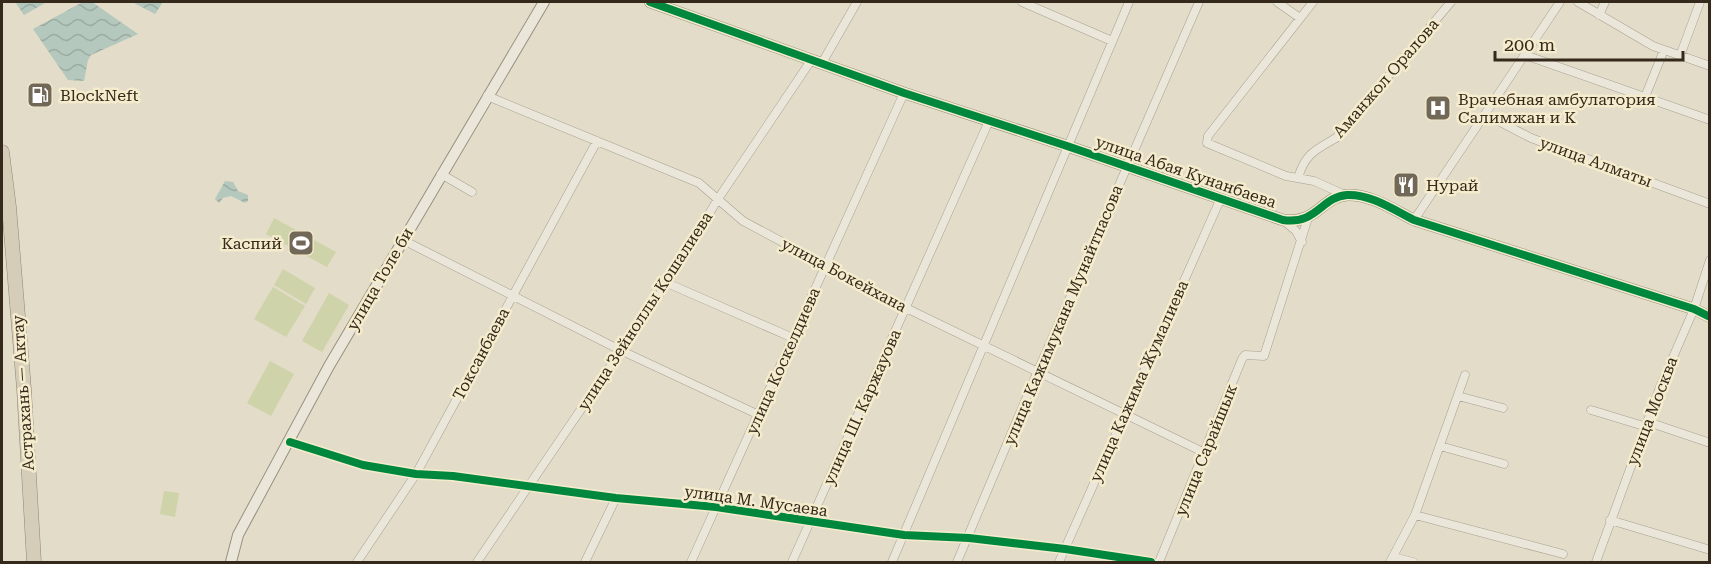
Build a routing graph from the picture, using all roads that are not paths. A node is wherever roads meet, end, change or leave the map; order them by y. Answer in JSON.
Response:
{"nodes":[{"id":1,"x":544,"y":2,"type":"edge"},
{"id":2,"x":650,"y":2,"type":"edge"},
{"id":3,"x":857,"y":2,"type":"edge"},
{"id":4,"x":1022,"y":2,"type":"edge"},
{"id":5,"x":1129,"y":2,"type":"edge"},
{"id":6,"x":1199,"y":2,"type":"edge"},
{"id":7,"x":1277,"y":2,"type":"edge"},
{"id":8,"x":1313,"y":2,"type":"edge"},
{"id":9,"x":1451,"y":2,"type":"edge"},
{"id":10,"x":1560,"y":2,"type":"edge"},
{"id":11,"x":1578,"y":2,"type":"edge"},
{"id":12,"x":1605,"y":2,"type":"edge"},
{"id":13,"x":1700,"y":2,"type":"edge"},
{"id":14,"x":1599,"y":15,"type":"junction"},
{"id":15,"x":1300,"y":18,"type":"junction"},
{"id":16,"x":1112,"y":41,"type":"junction"},
{"id":17,"x":1664,"y":50,"type":"junction"},
{"id":18,"x":1525,"y":55,"type":"junction"},
{"id":19,"x":1680,"y":56,"type":"junction"},
{"id":20,"x":817,"y":61,"type":"junction"},
{"id":21,"x":1710,"y":66,"type":"edge"},
{"id":22,"x":904,"y":93,"type":"junction"},
{"id":23,"x":487,"y":96,"type":"junction"},
{"id":24,"x":1645,"y":97,"type":"junction"},
{"id":25,"x":1485,"y":114,"type":"junction"},
{"id":26,"x":1710,"y":120,"type":"edge"},
{"id":27,"x":989,"y":121,"type":"junction"},
{"id":28,"x":597,"y":141,"type":"junction"},
{"id":29,"x":1067,"y":146,"type":"junction"},
{"id":30,"x":2,"y":152,"type":"edge"},
{"id":31,"x":1126,"y":166,"type":"junction"},
{"id":32,"x":441,"y":174,"type":"junction"},
{"id":33,"x":1298,"y":178,"type":"junction"},
{"id":34,"x":472,"y":192,"type":"dead end"},
{"id":35,"x":1346,"y":195,"type":"junction"},
{"id":36,"x":718,"y":199,"type":"junction"},
{"id":37,"x":1220,"y":200,"type":"junction"},
{"id":38,"x":1710,"y":204,"type":"edge"},
{"id":39,"x":1308,"y":218,"type":"junction"},
{"id":40,"x":1414,"y":219,"type":"junction"},
{"id":41,"x":1283,"y":220,"type":"junction"},
{"id":42,"x":403,"y":240,"type":"junction"},
{"id":43,"x":1302,"y":242,"type":"junction"},
{"id":44,"x":1710,"y":260,"type":"edge"},
{"id":45,"x":826,"y":265,"type":"junction"},
{"id":46,"x":667,"y":283,"type":"junction"},
{"id":47,"x":513,"y":295,"type":"junction"},
{"id":48,"x":906,"y":308,"type":"junction"},
{"id":49,"x":1694,"y":309,"type":"junction"},
{"id":50,"x":1710,"y":317,"type":"edge"},
{"id":51,"x":793,"y":338,"type":"junction"},
{"id":52,"x":982,"y":345,"type":"junction"},
{"id":53,"x":620,"y":350,"type":"junction"},
{"id":54,"x":1037,"y":373,"type":"junction"},
{"id":55,"x":1465,"y":375,"type":"dead end"},
{"id":56,"x":1458,"y":396,"type":"junction"},
{"id":57,"x":1503,"y":408,"type":"dead end"},
{"id":58,"x":1591,"y":410,"type":"dead end"},
{"id":59,"x":1124,"y":414,"type":"junction"},
{"id":60,"x":759,"y":415,"type":"junction"},
{"id":61,"x":1648,"y":425,"type":"junction"},
{"id":62,"x":290,"y":442,"type":"junction"},
{"id":63,"x":1710,"y":443,"type":"edge"},
{"id":64,"x":1440,"y":446,"type":"junction"},
{"id":65,"x":1205,"y":453,"type":"junction"},
{"id":66,"x":1504,"y":464,"type":"dead end"},
{"id":67,"x":416,"y":474,"type":"junction"},
{"id":68,"x":530,"y":487,"type":"junction"},
{"id":69,"x":616,"y":498,"type":"junction"},
{"id":70,"x":716,"y":507,"type":"junction"},
{"id":71,"x":1415,"y":515,"type":"junction"},
{"id":72,"x":1610,"y":520,"type":"junction"},
{"id":73,"x":811,"y":521,"type":"junction"},
{"id":74,"x":904,"y":535,"type":"junction"},
{"id":75,"x":969,"y":538,"type":"junction"},
{"id":76,"x":1065,"y":549,"type":"junction"},
{"id":77,"x":1710,"y":550,"type":"edge"},
{"id":78,"x":1563,"y":554,"type":"dead end"},
{"id":79,"x":1391,"y":560,"type":"edge"},
{"id":80,"x":34,"y":562,"type":"edge"},
{"id":81,"x":231,"y":562,"type":"edge"},
{"id":82,"x":357,"y":562,"type":"edge"},
{"id":83,"x":477,"y":562,"type":"edge"},
{"id":84,"x":585,"y":562,"type":"edge"},
{"id":85,"x":691,"y":562,"type":"edge"},
{"id":86,"x":792,"y":562,"type":"edge"},
{"id":87,"x":891,"y":562,"type":"edge"},
{"id":88,"x":957,"y":562,"type":"edge"},
{"id":89,"x":1059,"y":562,"type":"edge"},
{"id":90,"x":1151,"y":562,"type":"edge"},
{"id":91,"x":1159,"y":562,"type":"edge"},
{"id":92,"x":1413,"y":562,"type":"edge"},
{"id":93,"x":1596,"y":562,"type":"edge"}],
"edges":[{"from":1,"to":23,"type":"street","name":"улица Толе би"},
{"from":2,"to":20,"type":"street","name":"улица Абая Кунанбаева"},
{"from":3,"to":20,"type":"street","name":"улица Зейноллы Кошалиева"},
{"from":4,"to":16,"type":"street"},
{"from":5,"to":16,"type":"street"},
{"from":6,"to":31,"type":"street","name":"улица Кажимукана Мунайтпасова"},
{"from":7,"to":15,"type":"street"},
{"from":8,"to":15,"type":"street"},
{"from":9,"to":33,"type":"street","name":"Аманжол Оралова"},
{"from":10,"to":18,"type":"street"},
{"from":11,"to":14,"type":"street"},
{"from":12,"to":14,"type":"street"},
{"from":13,"to":19,"type":"street"},
{"from":14,"to":17,"type":"street"},
{"from":15,"to":33,"type":"street"},
{"from":16,"to":29,"type":"street"},
{"from":17,"to":19,"type":"street"},
{"from":17,"to":24,"type":"street"},
{"from":18,"to":24,"type":"street"},
{"from":18,"to":25,"type":"street"},
{"from":19,"to":21,"type":"street"},
{"from":20,"to":22,"type":"street","name":"улица Абая Кунанбаева"},
{"from":20,"to":36,"type":"street","name":"улица Зейноллы Кошалиева"},
{"from":22,"to":27,"type":"street","name":"улица Абая Кунанбаева"},
{"from":22,"to":45,"type":"street","name":"улица Коскелдиева"},
{"from":23,"to":28,"type":"street","name":"улица Бокейхана"},
{"from":23,"to":32,"type":"street","name":"улица Толе би"},
{"from":24,"to":26,"type":"street"},
{"from":25,"to":38,"type":"street","name":"улица Алматы"},
{"from":25,"to":40,"type":"street"},
{"from":27,"to":29,"type":"street","name":"улица Абая Кунанбаева"},
{"from":27,"to":48,"type":"street","name":"улица Ш. Каржауова"},
{"from":28,"to":36,"type":"street","name":"улица Бокейхана"},
{"from":28,"to":47,"type":"street","name":"Токсанбаева"},
{"from":29,"to":31,"type":"street","name":"улица Абая Кунанбаева"},
{"from":29,"to":52,"type":"street"},
{"from":30,"to":80,"type":"highway","name":"Астрахань — Актау"},
{"from":31,"to":37,"type":"street","name":"улица Абая Кунанбаева"},
{"from":31,"to":54,"type":"street","name":"улица Кажимукана Мунайтпасова"},
{"from":32,"to":34,"type":"street"},
{"from":32,"to":42,"type":"street","name":"улица Толе би"},
{"from":33,"to":35,"type":"street"},
{"from":35,"to":39,"type":"street"},
{"from":35,"to":40,"type":"street"},
{"from":36,"to":45,"type":"street","name":"улица Бокейхана"},
{"from":36,"to":46,"type":"street","name":"улица Зейноллы Кошалиева"},
{"from":37,"to":41,"type":"street","name":"улица Абая Кунанбаева"},
{"from":37,"to":59,"type":"street","name":"улица Кажима Жумалиева"},
{"from":39,"to":41,"type":"street","name":"улица Абая Кунанбаева"},
{"from":39,"to":43,"type":"street"},
{"from":40,"to":49,"type":"street"},
{"from":41,"to":43,"type":"street"},
{"from":42,"to":47,"type":"street"},
{"from":42,"to":62,"type":"street","name":"улица Толе би"},
{"from":43,"to":65,"type":"street","name":"улица Сарайшык"},
{"from":44,"to":49,"type":"street","name":"улица Москва"},
{"from":45,"to":48,"type":"street","name":"улица Бокейхана"},
{"from":45,"to":51,"type":"street","name":"улица Коскелдиева"},
{"from":46,"to":51,"type":"street"},
{"from":46,"to":53,"type":"street","name":"улица Зейноллы Кошалиева"},
{"from":47,"to":53,"type":"street"},
{"from":47,"to":67,"type":"street","name":"Токсанбаева"},
{"from":48,"to":52,"type":"street","name":"улица Бокейхана"},
{"from":48,"to":73,"type":"street","name":"улица Ш. Каржауова"},
{"from":49,"to":50,"type":"street"},
{"from":49,"to":61,"type":"street","name":"улица Москва"},
{"from":51,"to":60,"type":"street","name":"улица Коскелдиева"},
{"from":52,"to":54,"type":"street","name":"улица Бокейхана"},
{"from":52,"to":74,"type":"street"},
{"from":53,"to":60,"type":"street"},
{"from":53,"to":68,"type":"street","name":"улица Зейноллы Кошалиева"},
{"from":54,"to":59,"type":"street","name":"улица Бокейхана"},
{"from":54,"to":75,"type":"street","name":"улица Кажимукана Мунайтпасова"},
{"from":55,"to":56,"type":"street"},
{"from":56,"to":57,"type":"street"},
{"from":56,"to":64,"type":"street"},
{"from":58,"to":61,"type":"street"},
{"from":59,"to":65,"type":"street","name":"улица Бокейхана"},
{"from":59,"to":76,"type":"street","name":"улица Кажима Жумалиева"},
{"from":60,"to":70,"type":"street","name":"улица Коскелдиева"},
{"from":61,"to":63,"type":"street"},
{"from":61,"to":72,"type":"street","name":"улица Москва"},
{"from":62,"to":67,"type":"street","name":"улица М. Мусаева"},
{"from":62,"to":81,"type":"street","name":"улица Толе би"},
{"from":64,"to":66,"type":"street"},
{"from":64,"to":71,"type":"street"},
{"from":65,"to":91,"type":"street","name":"улица Сарайшык"},
{"from":67,"to":68,"type":"street","name":"улица М. Мусаева"},
{"from":67,"to":82,"type":"street","name":"Токсанбаева"},
{"from":68,"to":69,"type":"street","name":"улица М. Мусаева"},
{"from":68,"to":83,"type":"street","name":"улица Зейноллы Кошалиева"},
{"from":69,"to":70,"type":"street","name":"улица М. Мусаева"},
{"from":69,"to":84,"type":"street"},
{"from":70,"to":73,"type":"street","name":"улица М. Мусаева"},
{"from":70,"to":85,"type":"street","name":"улица Коскелдиева"},
{"from":71,"to":78,"type":"street"},
{"from":71,"to":79,"type":"street"},
{"from":72,"to":77,"type":"street"},
{"from":72,"to":93,"type":"street","name":"улица Москва"},
{"from":73,"to":74,"type":"street","name":"улица М. Мусаева"},
{"from":73,"to":86,"type":"street","name":"улица Ш. Каржауова"},
{"from":74,"to":75,"type":"street","name":"улица М. Мусаева"},
{"from":74,"to":87,"type":"street"},
{"from":75,"to":76,"type":"street","name":"улица М. Мусаева"},
{"from":75,"to":88,"type":"street","name":"улица Кажимукана Мунайтпасова"},
{"from":76,"to":89,"type":"street","name":"улица Кажима Жумалиева"},
{"from":76,"to":90,"type":"street","name":"улица М. Мусаева"},
{"from":79,"to":92,"type":"street"}]}
